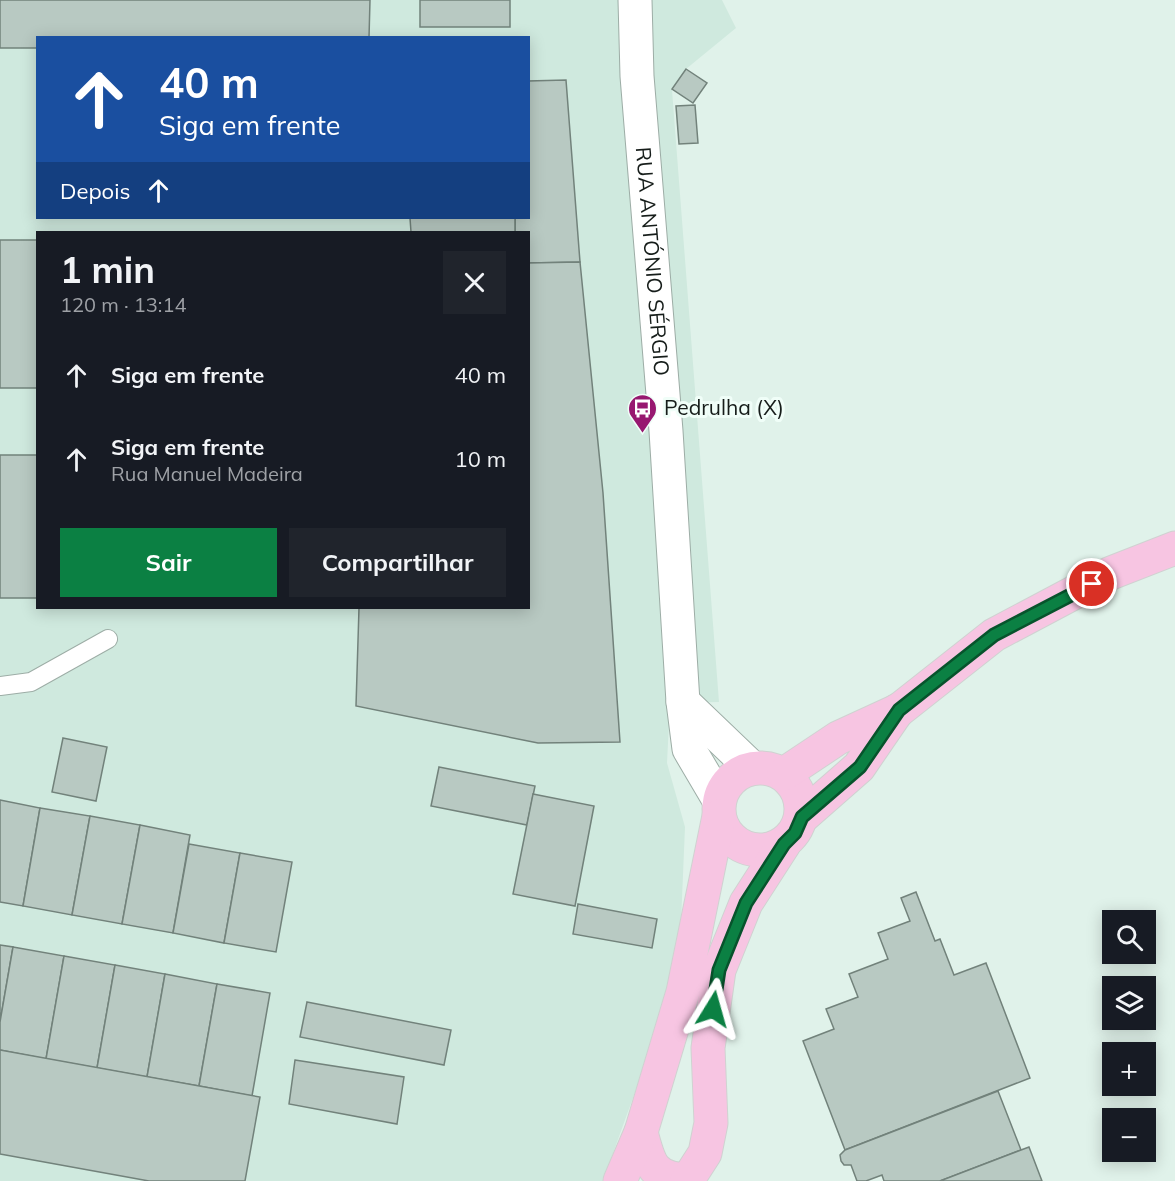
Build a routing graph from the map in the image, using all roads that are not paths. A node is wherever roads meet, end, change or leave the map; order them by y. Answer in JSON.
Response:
{"nodes":[{"id":1,"x":635,"y":0,"type":"edge"},
{"id":2,"x":1175,"y":548,"type":"edge"},
{"id":3,"x":108,"y":639,"type":"dead end"},
{"id":4,"x":0,"y":686,"type":"edge"},
{"id":5,"x":683,"y":702,"type":"junction"},
{"id":6,"x":899,"y":710,"type":"junction"},
{"id":7,"x":752,"y":768,"type":"junction"},
{"id":8,"x":784,"y":774,"type":"junction"},
{"id":9,"x":719,"y":808,"type":"junction"},
{"id":10,"x":802,"y":817,"type":"junction"},
{"id":11,"x":784,"y":844,"type":"junction"},
{"id":12,"x":641,"y":1132,"type":"junction"},
{"id":13,"x":689,"y":1180,"type":"edge"},
{"id":14,"x":621,"y":1181,"type":"edge"}],
"edges":[{"from":1,"to":5,"type":"street","name":"RUA ANTÓNIO SÉRGIO"},
{"from":2,"to":6,"type":"main road"},
{"from":3,"to":4,"type":"lane"},
{"from":5,"to":7,"type":"street"},
{"from":5,"to":9,"type":"street","name":"RUA ANTÓNIO SÉRGIO"},
{"from":6,"to":8,"type":"main road"},
{"from":6,"to":10,"type":"main road"},
{"from":7,"to":8,"type":"main road"},
{"from":7,"to":9,"type":"main road"},
{"from":8,"to":10,"type":"main road"},
{"from":9,"to":11,"type":"main road"},
{"from":9,"to":12,"type":"main road"},
{"from":10,"to":11,"type":"main road"},
{"from":11,"to":13,"type":"main road"},
{"from":12,"to":13,"type":"main road"},
{"from":12,"to":14,"type":"main road"}]}
